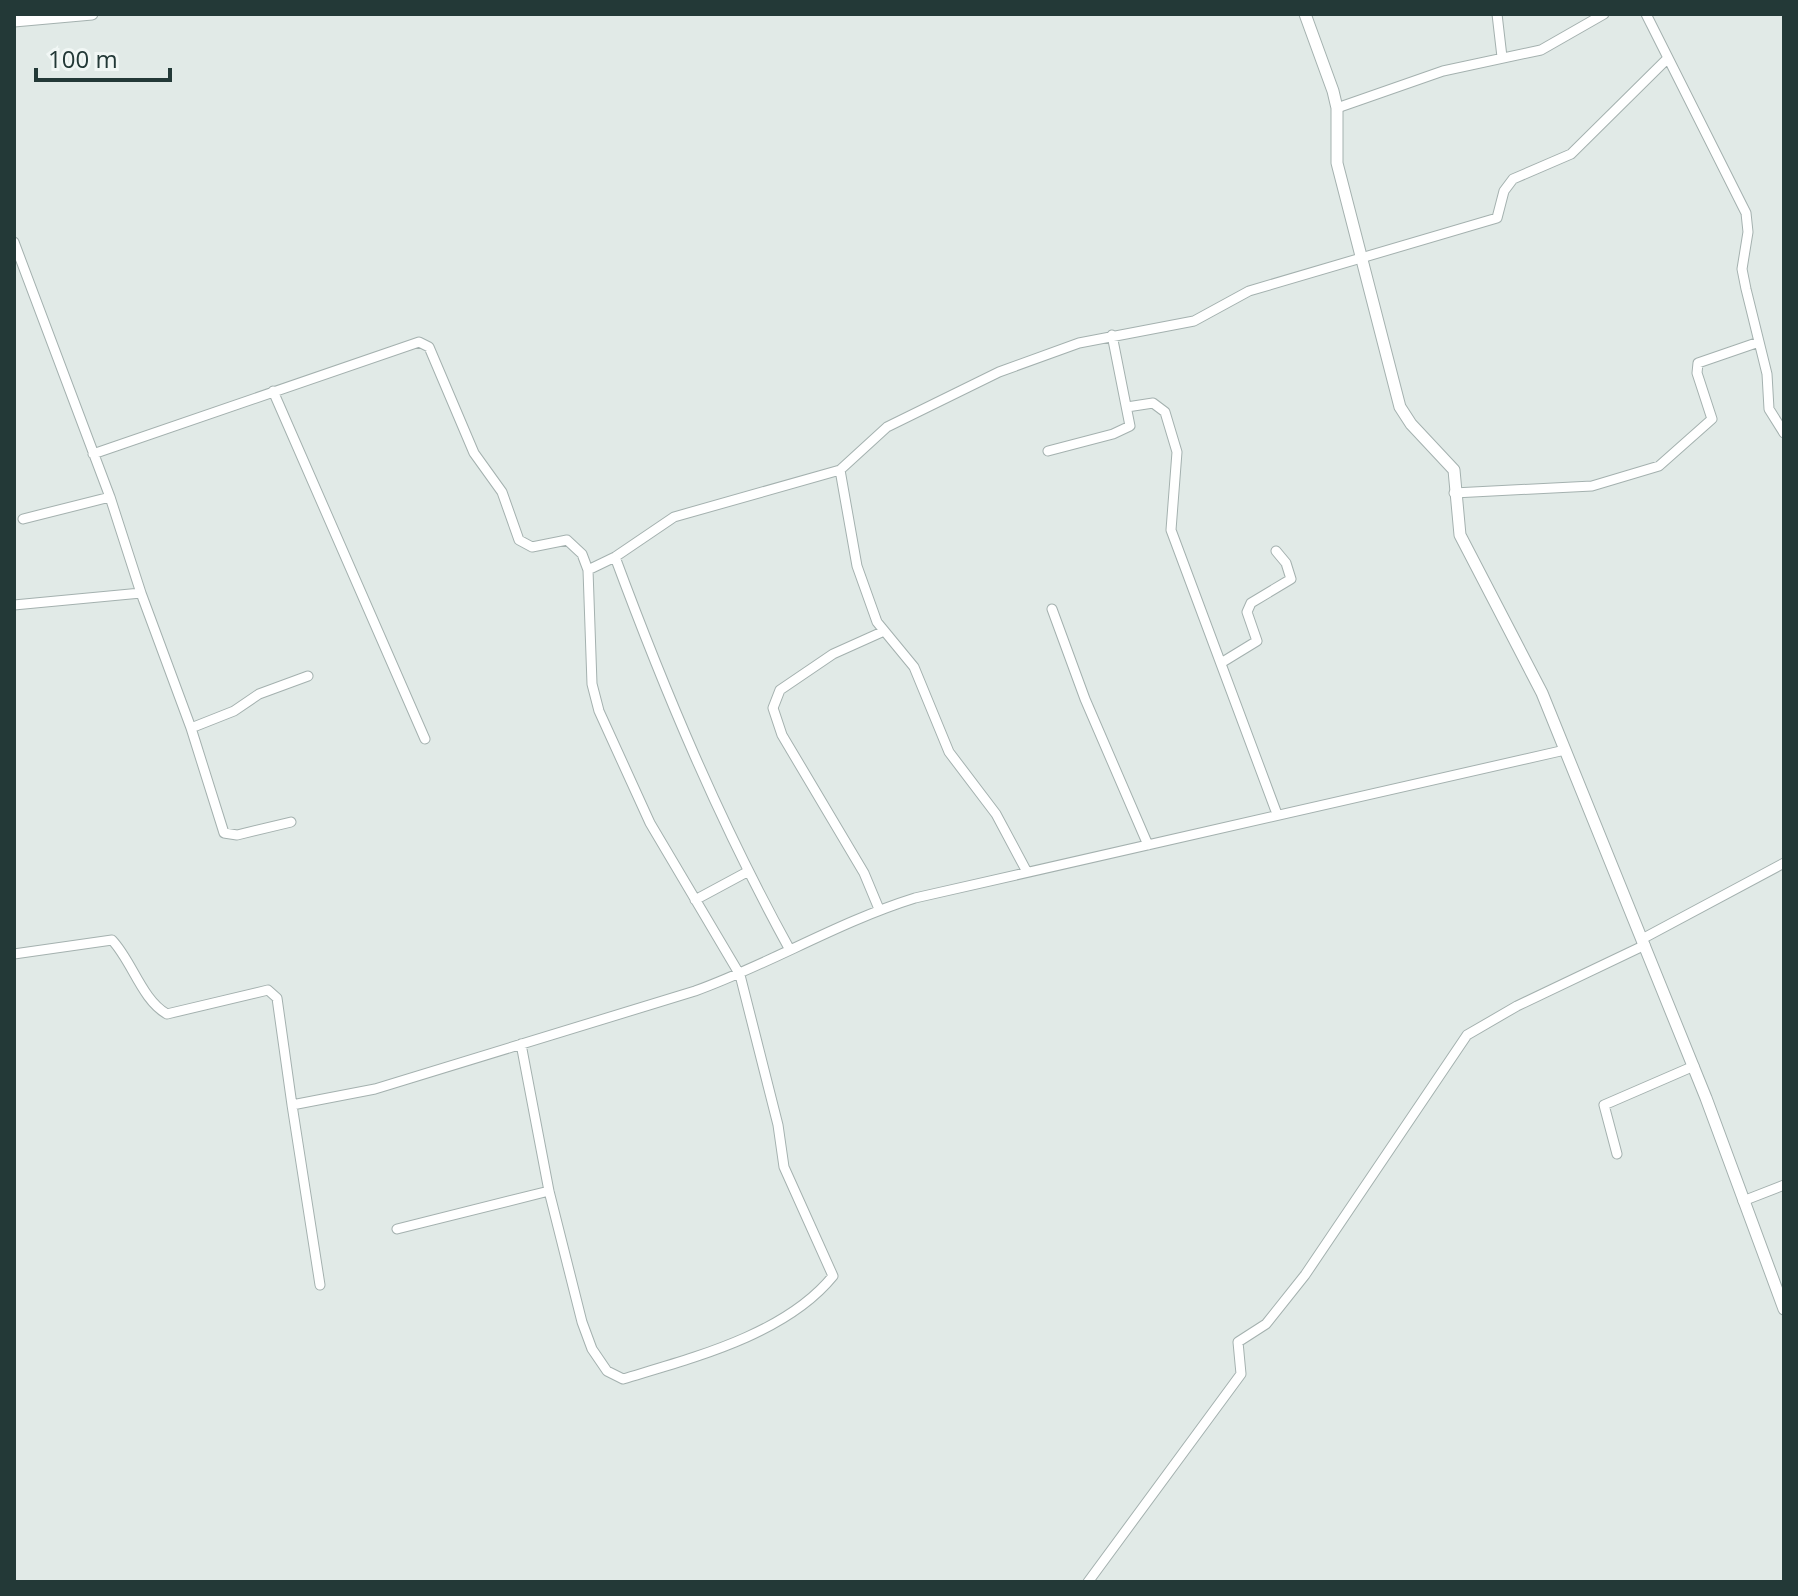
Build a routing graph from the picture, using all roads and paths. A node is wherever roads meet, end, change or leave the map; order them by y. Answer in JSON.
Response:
{"nodes":[{"id":1,"x":92,"y":14,"type":"edge"},
{"id":2,"x":1305,"y":14,"type":"edge"},
{"id":3,"x":1497,"y":14,"type":"edge"},
{"id":4,"x":1604,"y":14,"type":"edge"},
{"id":5,"x":1646,"y":14,"type":"edge"},
{"id":6,"x":14,"y":21,"type":"edge"},
{"id":7,"x":1502,"y":57,"type":"junction"},
{"id":8,"x":1667,"y":59,"type":"junction"},
{"id":9,"x":1337,"y":108,"type":"junction"},
{"id":10,"x":14,"y":242,"type":"edge"},
{"id":11,"x":1359,"y":256,"type":"junction"},
{"id":12,"x":1112,"y":335,"type":"junction"},
{"id":13,"x":1759,"y":342,"type":"junction"},
{"id":14,"x":273,"y":391,"type":"junction"},
{"id":15,"x":1127,"y":407,"type":"junction"},
{"id":16,"x":1784,"y":433,"type":"edge"},
{"id":17,"x":1048,"y":451,"type":"dead end"},
{"id":18,"x":93,"y":454,"type":"junction"},
{"id":19,"x":840,"y":470,"type":"junction"},
{"id":20,"x":1454,"y":493,"type":"junction"},
{"id":21,"x":110,"y":497,"type":"junction"},
{"id":22,"x":23,"y":519,"type":"dead end"},
{"id":23,"x":1276,"y":551,"type":"dead end"},
{"id":24,"x":615,"y":557,"type":"junction"},
{"id":25,"x":588,"y":570,"type":"junction"},
{"id":26,"x":141,"y":593,"type":"junction"},
{"id":27,"x":14,"y":605,"type":"edge"},
{"id":28,"x":1052,"y":609,"type":"dead end"},
{"id":29,"x":882,"y":632,"type":"junction"},
{"id":30,"x":1221,"y":663,"type":"junction"},
{"id":31,"x":308,"y":676,"type":"dead end"},
{"id":32,"x":191,"y":728,"type":"junction"},
{"id":33,"x":425,"y":739,"type":"dead end"},
{"id":34,"x":1565,"y":750,"type":"junction"},
{"id":35,"x":1277,"y":814,"type":"junction"},
{"id":36,"x":291,"y":822,"type":"dead end"},
{"id":37,"x":1148,"y":845,"type":"junction"},
{"id":38,"x":1784,"y":863,"type":"edge"},
{"id":39,"x":747,"y":872,"type":"junction"},
{"id":40,"x":1027,"y":872,"type":"junction"},
{"id":41,"x":695,"y":900,"type":"junction"},
{"id":42,"x":879,"y":909,"type":"junction"},
{"id":43,"x":1644,"y":942,"type":"junction"},
{"id":44,"x":790,"y":950,"type":"junction"},
{"id":45,"x":14,"y":954,"type":"edge"},
{"id":46,"x":740,"y":975,"type":"junction"},
{"id":47,"x":521,"y":1044,"type":"junction"},
{"id":48,"x":1694,"y":1066,"type":"junction"},
{"id":49,"x":292,"y":1105,"type":"junction"},
{"id":50,"x":1617,"y":1154,"type":"dead end"},
{"id":51,"x":1784,"y":1185,"type":"edge"},
{"id":52,"x":549,"y":1191,"type":"junction"},
{"id":53,"x":1743,"y":1201,"type":"junction"},
{"id":54,"x":397,"y":1229,"type":"dead end"},
{"id":55,"x":320,"y":1285,"type":"dead end"},
{"id":56,"x":1784,"y":1309,"type":"edge"},
{"id":57,"x":1088,"y":1582,"type":"edge"}],
"edges":[{"from":1,"to":6,"type":"street"},
{"from":2,"to":9,"type":"street"},
{"from":3,"to":7,"type":"street"},
{"from":4,"to":7,"type":"street"},
{"from":5,"to":8,"type":"street"},
{"from":7,"to":9,"type":"street"},
{"from":8,"to":11,"type":"street"},
{"from":8,"to":13,"type":"street"},
{"from":9,"to":11,"type":"street"},
{"from":10,"to":18,"type":"street"},
{"from":11,"to":12,"type":"street"},
{"from":11,"to":20,"type":"street"},
{"from":12,"to":15,"type":"street"},
{"from":12,"to":19,"type":"street"},
{"from":13,"to":16,"type":"street"},
{"from":13,"to":20,"type":"street"},
{"from":14,"to":18,"type":"street"},
{"from":14,"to":25,"type":"street"},
{"from":14,"to":33,"type":"street"},
{"from":15,"to":17,"type":"street"},
{"from":15,"to":30,"type":"street"},
{"from":18,"to":21,"type":"street"},
{"from":19,"to":24,"type":"street"},
{"from":19,"to":29,"type":"street"},
{"from":20,"to":34,"type":"street"},
{"from":21,"to":22,"type":"street"},
{"from":21,"to":26,"type":"street"},
{"from":23,"to":30,"type":"street"},
{"from":24,"to":25,"type":"street"},
{"from":24,"to":39,"type":"street"},
{"from":25,"to":41,"type":"street"},
{"from":26,"to":27,"type":"street"},
{"from":26,"to":32,"type":"street"},
{"from":28,"to":37,"type":"street"},
{"from":29,"to":40,"type":"street"},
{"from":29,"to":42,"type":"street"},
{"from":30,"to":35,"type":"street"},
{"from":31,"to":32,"type":"street"},
{"from":32,"to":36,"type":"street"},
{"from":34,"to":35,"type":"street"},
{"from":34,"to":43,"type":"street"},
{"from":35,"to":37,"type":"street"},
{"from":37,"to":40,"type":"street"},
{"from":38,"to":43,"type":"street"},
{"from":39,"to":41,"type":"street"},
{"from":39,"to":44,"type":"street"},
{"from":40,"to":42,"type":"street"},
{"from":41,"to":46,"type":"street"},
{"from":42,"to":44,"type":"street"},
{"from":43,"to":48,"type":"street"},
{"from":43,"to":57,"type":"street"},
{"from":44,"to":46,"type":"street"},
{"from":45,"to":49,"type":"street"},
{"from":46,"to":47,"type":"street"},
{"from":46,"to":52,"type":"street"},
{"from":47,"to":49,"type":"street"},
{"from":47,"to":52,"type":"street"},
{"from":48,"to":50,"type":"street"},
{"from":48,"to":53,"type":"street"},
{"from":49,"to":55,"type":"street"},
{"from":51,"to":53,"type":"street"},
{"from":52,"to":54,"type":"street"},
{"from":53,"to":56,"type":"street"}]}
